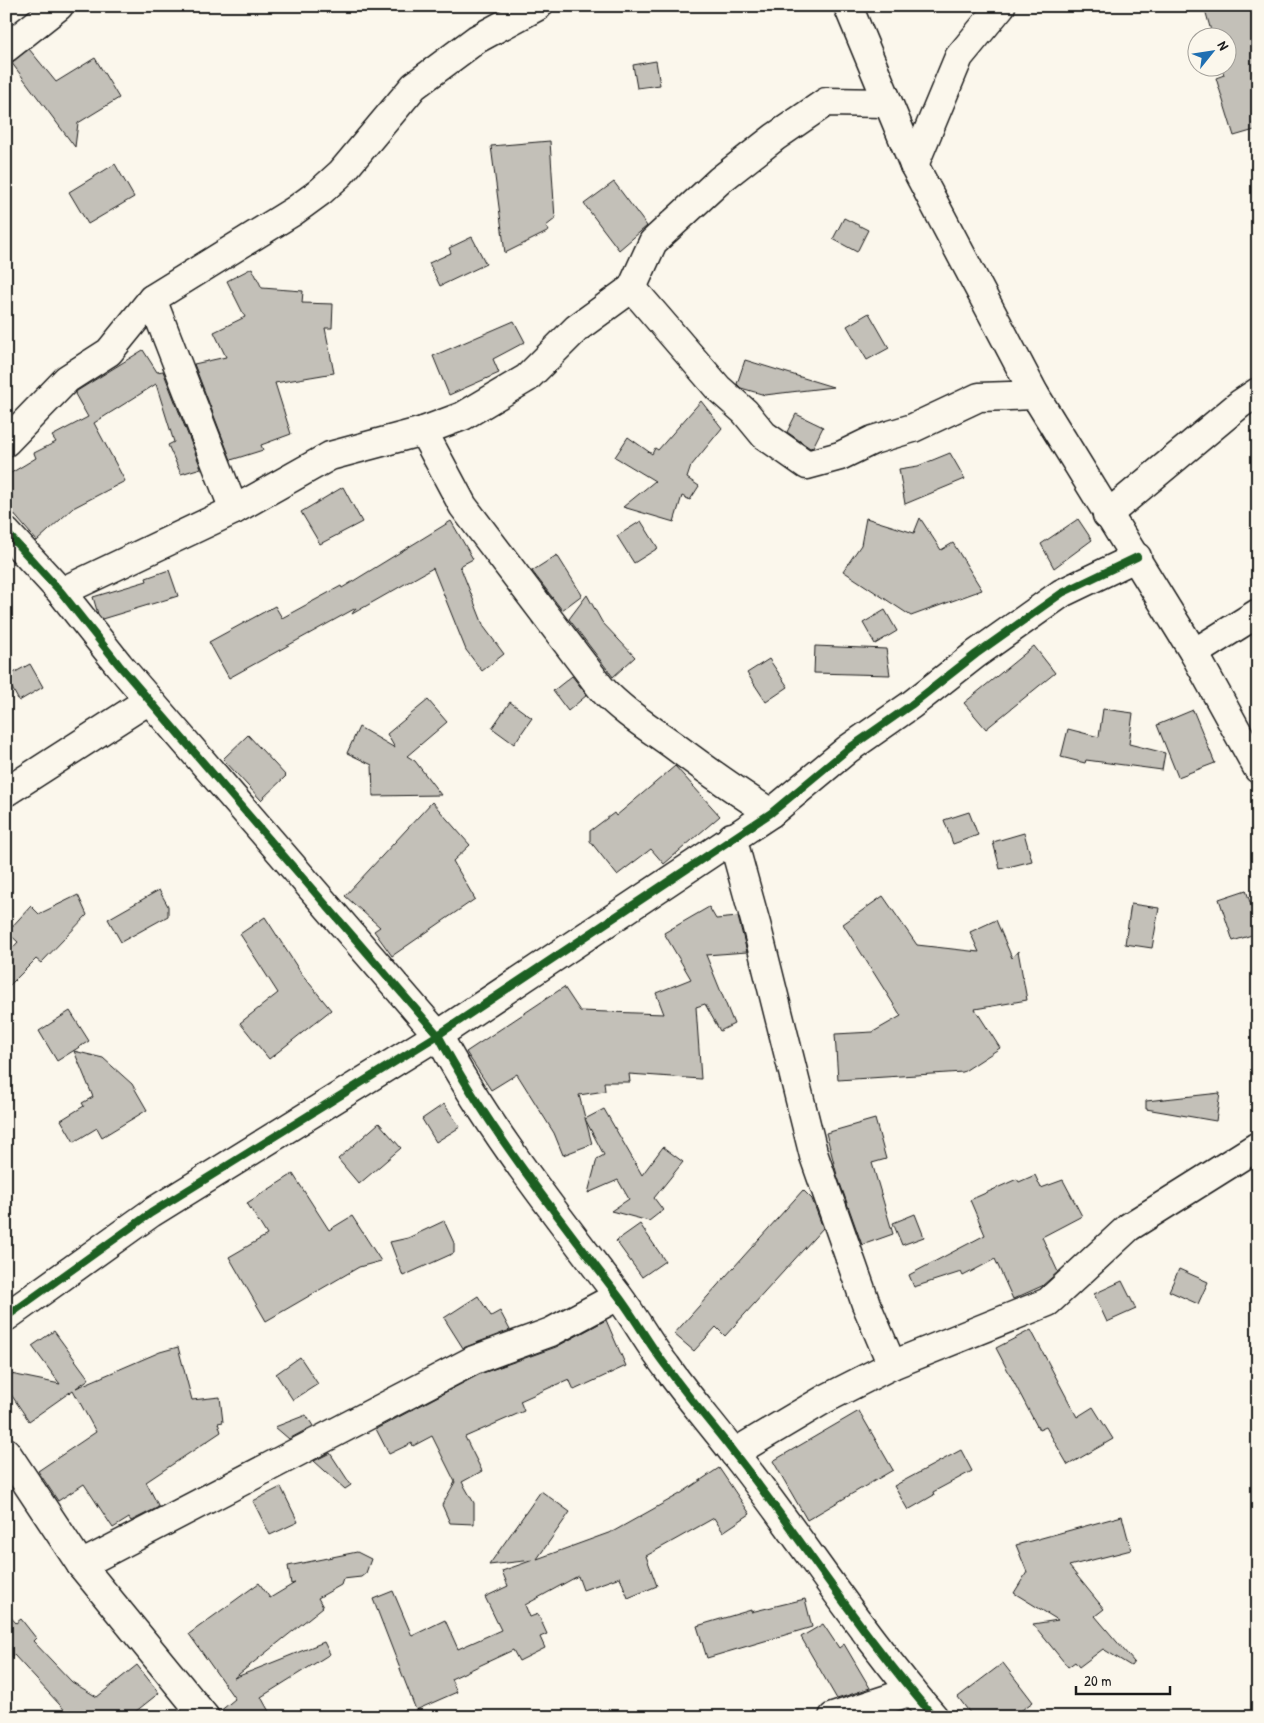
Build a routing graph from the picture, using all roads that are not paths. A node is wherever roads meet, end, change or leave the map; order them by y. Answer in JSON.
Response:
{"nodes":[{"id":1,"x":59,"y":6,"type":"edge"},
{"id":2,"x":538,"y":6,"type":"edge"},
{"id":3,"x":848,"y":6,"type":"edge"},
{"id":4,"x":1001,"y":6,"type":"edge"},
{"id":5,"x":28,"y":16,"type":"edge"},
{"id":6,"x":6,"y":48,"type":"edge"},
{"id":7,"x":886,"y":103,"type":"junction"},
{"id":8,"x":914,"y":165,"type":"junction"},
{"id":9,"x":632,"y":288,"type":"junction"},
{"id":10,"x":152,"y":298,"type":"junction"},
{"id":11,"x":1258,"y":392,"type":"edge"},
{"id":12,"x":1035,"y":395,"type":"junction"},
{"id":13,"x":423,"y":431,"type":"junction"},
{"id":14,"x":6,"y":442,"type":"edge"},
{"id":15,"x":234,"y":510,"type":"junction"},
{"id":16,"x":1107,"y":514,"type":"junction"},
{"id":17,"x":6,"y":532,"type":"edge"},
{"id":18,"x":1137,"y":557,"type":"junction"},
{"id":19,"x":61,"y":592,"type":"junction"},
{"id":20,"x":1258,"y":613,"type":"edge"},
{"id":21,"x":1194,"y":653,"type":"junction"},
{"id":22,"x":149,"y":700,"type":"junction"},
{"id":23,"x":1258,"y":769,"type":"edge"},
{"id":24,"x":6,"y":792,"type":"edge"},
{"id":25,"x":771,"y":813,"type":"junction"},
{"id":26,"x":732,"y":837,"type":"junction"},
{"id":27,"x":438,"y":1035,"type":"junction"},
{"id":28,"x":1258,"y":1146,"type":"edge"},
{"id":29,"x":618,"y":1296,"type":"junction"},
{"id":30,"x":6,"y":1317,"type":"edge"},
{"id":31,"x":892,"y":1365,"type":"junction"},
{"id":32,"x":6,"y":1452,"type":"edge"},
{"id":33,"x":734,"y":1453,"type":"junction"},
{"id":34,"x":81,"y":1565,"type":"junction"},
{"id":35,"x":912,"y":1691,"type":"junction"},
{"id":36,"x":205,"y":1717,"type":"edge"},
{"id":37,"x":833,"y":1717,"type":"edge"},
{"id":38,"x":934,"y":1717,"type":"edge"}],
"edges":[{"from":1,"to":5,"type":"street"},
{"from":2,"to":10,"type":"street"},
{"from":3,"to":7,"type":"street"},
{"from":4,"to":8,"type":"street"},
{"from":5,"to":6,"type":"street"},
{"from":7,"to":8,"type":"street"},
{"from":7,"to":9,"type":"street"},
{"from":8,"to":12,"type":"street"},
{"from":9,"to":12,"type":"street"},
{"from":9,"to":13,"type":"street"},
{"from":10,"to":14,"type":"street"},
{"from":10,"to":15,"type":"street"},
{"from":11,"to":16,"type":"street"},
{"from":12,"to":16,"type":"street"},
{"from":13,"to":15,"type":"street"},
{"from":13,"to":25,"type":"street"},
{"from":15,"to":19,"type":"street"},
{"from":16,"to":18,"type":"street"},
{"from":17,"to":19,"type":"street"},
{"from":18,"to":21,"type":"street"},
{"from":18,"to":25,"type":"street"},
{"from":19,"to":22,"type":"street"},
{"from":20,"to":21,"type":"street"},
{"from":21,"to":23,"type":"street"},
{"from":22,"to":24,"type":"street"},
{"from":22,"to":27,"type":"street"},
{"from":25,"to":26,"type":"street"},
{"from":26,"to":27,"type":"street"},
{"from":26,"to":31,"type":"street"},
{"from":27,"to":29,"type":"street"},
{"from":27,"to":30,"type":"street"},
{"from":28,"to":31,"type":"street"},
{"from":29,"to":33,"type":"street"},
{"from":29,"to":34,"type":"street"},
{"from":31,"to":33,"type":"street"},
{"from":32,"to":34,"type":"street"},
{"from":33,"to":35,"type":"street"},
{"from":34,"to":36,"type":"street"},
{"from":35,"to":37,"type":"street"},
{"from":35,"to":38,"type":"street"}]}
